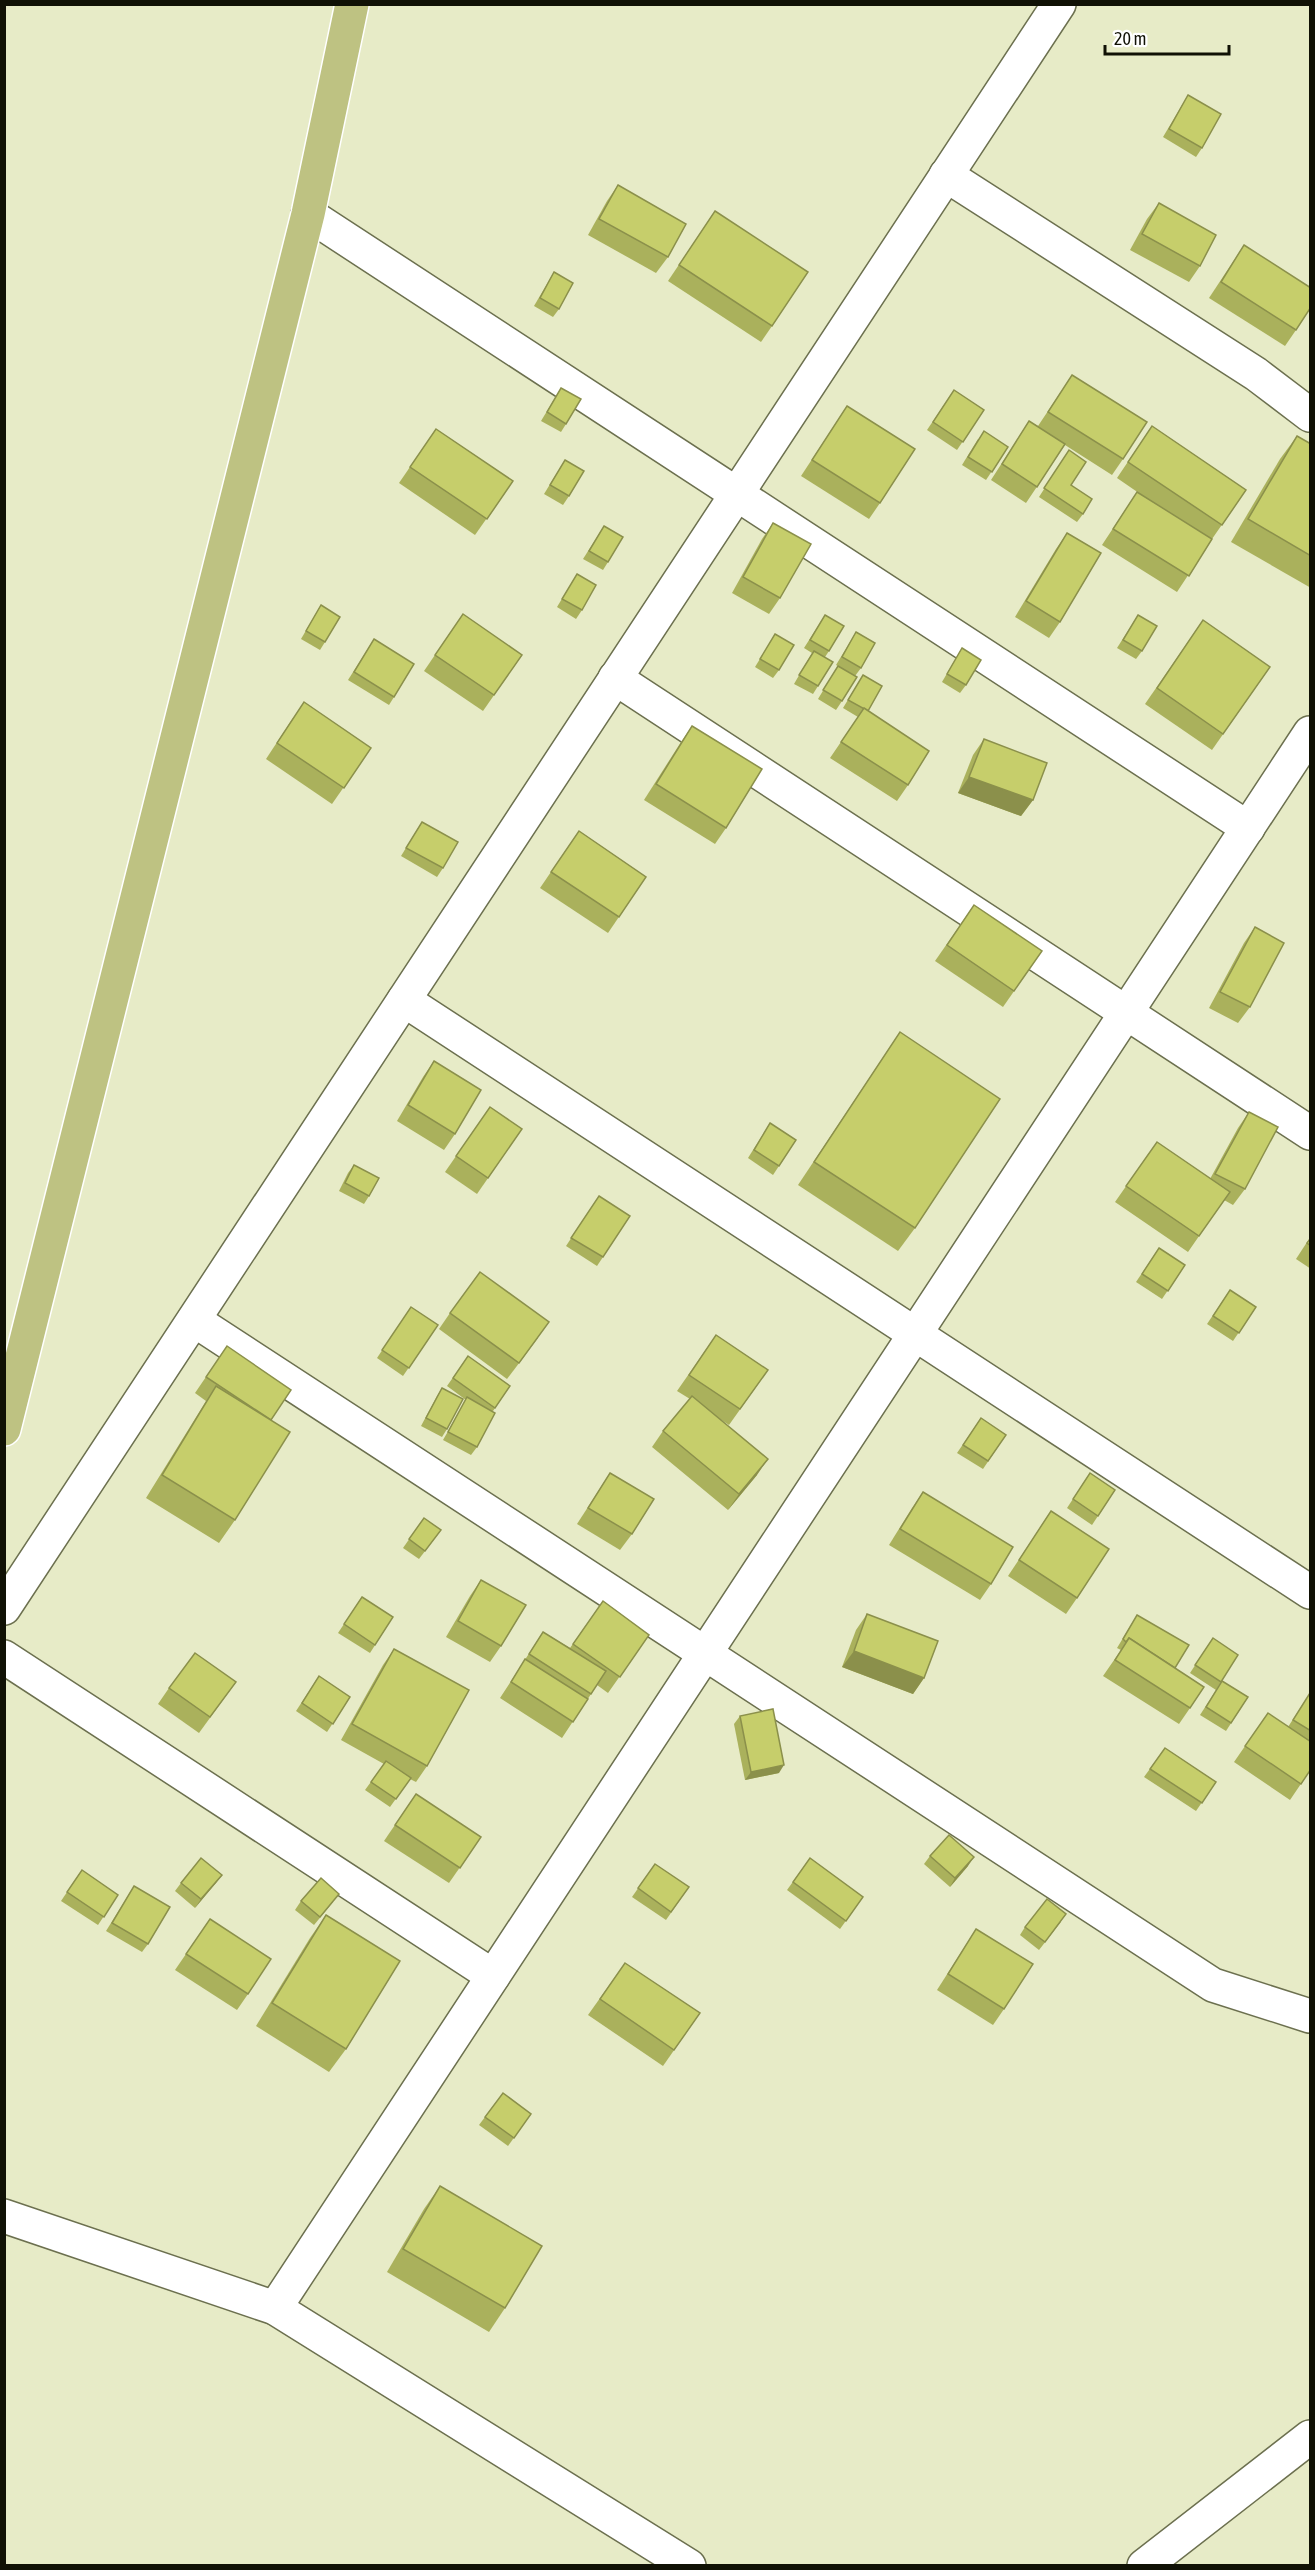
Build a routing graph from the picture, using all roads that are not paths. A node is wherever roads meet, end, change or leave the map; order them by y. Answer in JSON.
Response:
{"nodes":[{"id":1,"x":352,"y":4,"type":"edge"},
{"id":2,"x":1059,"y":4,"type":"edge"},
{"id":3,"x":946,"y":175,"type":"junction"},
{"id":4,"x":308,"y":214,"type":"junction"},
{"id":5,"x":1311,"y":415,"type":"edge"},
{"id":6,"x":736,"y":494,"type":"junction"},
{"id":7,"x":615,"y":678,"type":"junction"},
{"id":8,"x":1311,"y":733,"type":"edge"},
{"id":9,"x":1248,"y":828,"type":"junction"},
{"id":10,"x":404,"y":999,"type":"junction"},
{"id":11,"x":1126,"y":1013,"type":"junction"},
{"id":12,"x":1311,"y":1133,"type":"edge"},
{"id":13,"x":194,"y":1320,"type":"junction"},
{"id":14,"x":916,"y":1334,"type":"junction"},
{"id":15,"x":4,"y":1429,"type":"edge"},
{"id":16,"x":1311,"y":1592,"type":"edge"},
{"id":17,"x":4,"y":1608,"type":"edge"},
{"id":18,"x":705,"y":1654,"type":"junction"},
{"id":19,"x":4,"y":1657,"type":"edge"},
{"id":20,"x":493,"y":1976,"type":"junction"},
{"id":21,"x":1311,"y":2016,"type":"edge"},
{"id":22,"x":4,"y":2216,"type":"edge"},
{"id":23,"x":275,"y":2308,"type":"junction"},
{"id":24,"x":1311,"y":2437,"type":"edge"},
{"id":25,"x":689,"y":2565,"type":"edge"},
{"id":26,"x":1144,"y":2565,"type":"edge"}],
"edges":[{"from":1,"to":4,"type":"main road"},
{"from":2,"to":3,"type":"street"},
{"from":3,"to":5,"type":"street"},
{"from":3,"to":6,"type":"street"},
{"from":4,"to":6,"type":"street"},
{"from":4,"to":15,"type":"main road"},
{"from":6,"to":7,"type":"street"},
{"from":6,"to":9,"type":"street"},
{"from":7,"to":10,"type":"street"},
{"from":7,"to":11,"type":"street"},
{"from":8,"to":9,"type":"street"},
{"from":9,"to":11,"type":"street"},
{"from":10,"to":13,"type":"street"},
{"from":10,"to":14,"type":"street"},
{"from":11,"to":12,"type":"street"},
{"from":11,"to":14,"type":"street"},
{"from":13,"to":17,"type":"street"},
{"from":13,"to":18,"type":"street"},
{"from":14,"to":16,"type":"street"},
{"from":14,"to":18,"type":"street"},
{"from":18,"to":20,"type":"street"},
{"from":18,"to":21,"type":"street"},
{"from":19,"to":20,"type":"street"},
{"from":20,"to":23,"type":"street"},
{"from":22,"to":23,"type":"street"},
{"from":23,"to":25,"type":"street"},
{"from":24,"to":26,"type":"street"}]}
